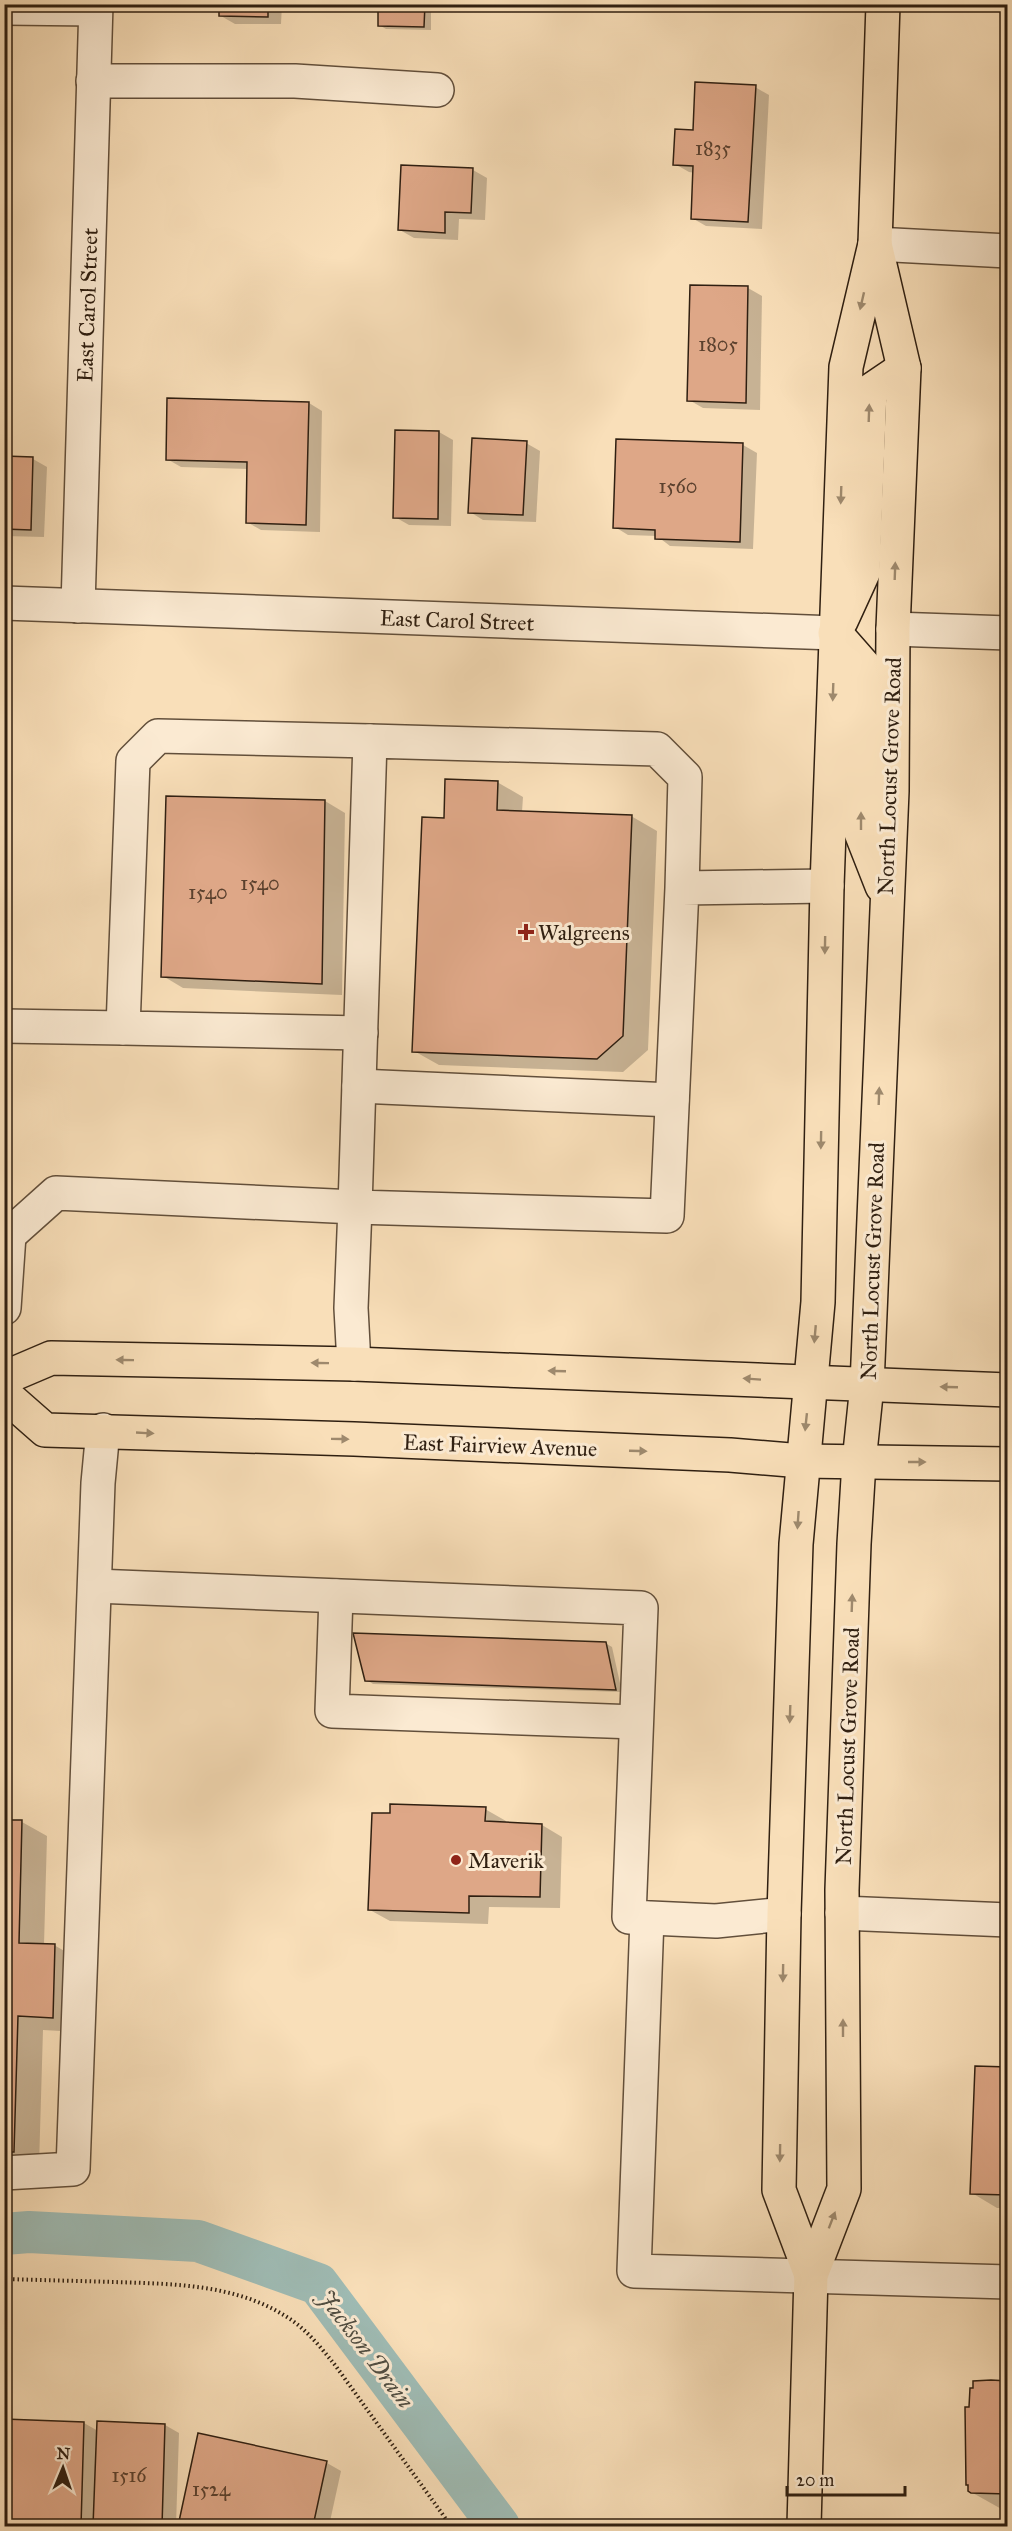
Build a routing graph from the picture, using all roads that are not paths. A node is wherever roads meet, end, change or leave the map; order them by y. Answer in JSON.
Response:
{"nodes":[{"id":1,"x":883,"y":4,"type":"edge"},
{"id":2,"x":95,"y":7,"type":"edge"},
{"id":3,"x":4,"y":8,"type":"edge"},
{"id":4,"x":93,"y":81,"type":"junction"},
{"id":5,"x":437,"y":90,"type":"dead end"},
{"id":6,"x":875,"y":244,"type":"junction"},
{"id":7,"x":1008,"y":251,"type":"edge"},
{"id":8,"x":904,"y":368,"type":"junction"},
{"id":9,"x":4,"y":603,"type":"edge"},
{"id":10,"x":78,"y":606,"type":"junction"},
{"id":11,"x":893,"y":629,"type":"junction"},
{"id":12,"x":835,"y":633,"type":"junction"},
{"id":13,"x":1008,"y":633,"type":"edge"},
{"id":14,"x":370,"y":741,"type":"junction"},
{"id":15,"x":827,"y":886,"type":"junction"},
{"id":16,"x":682,"y":888,"type":"junction"},
{"id":17,"x":886,"y":896,"type":"junction"},
{"id":18,"x":4,"y":1026,"type":"edge"},
{"id":19,"x":123,"y":1028,"type":"junction"},
{"id":20,"x":361,"y":1033,"type":"junction"},
{"id":21,"x":359,"y":1086,"type":"junction"},
{"id":22,"x":672,"y":1100,"type":"junction"},
{"id":23,"x":355,"y":1207,"type":"junction"},
{"id":24,"x":7,"y":1235,"type":"edge"},
{"id":25,"x":4,"y":1308,"type":"edge"},
{"id":26,"x":354,"y":1364,"type":"junction"},
{"id":27,"x":4,"y":1378,"type":"edge"},
{"id":28,"x":810,"y":1383,"type":"junction"},
{"id":29,"x":867,"y":1386,"type":"junction"},
{"id":30,"x":1008,"y":1390,"type":"edge"},
{"id":31,"x":4,"y":1394,"type":"edge"},
{"id":32,"x":104,"y":1430,"type":"junction"},
{"id":33,"x":802,"y":1461,"type":"junction"},
{"id":34,"x":859,"y":1462,"type":"junction"},
{"id":35,"x":1008,"y":1464,"type":"edge"},
{"id":36,"x":95,"y":1586,"type":"junction"},
{"id":37,"x":336,"y":1596,"type":"junction"},
{"id":38,"x":636,"y":1722,"type":"junction"},
{"id":39,"x":842,"y":1913,"type":"junction"},
{"id":40,"x":784,"y":1914,"type":"junction"},
{"id":41,"x":647,"y":1918,"type":"junction"},
{"id":42,"x":1008,"y":1920,"type":"edge"},
{"id":43,"x":4,"y":2173,"type":"edge"},
{"id":44,"x":811,"y":2275,"type":"junction"},
{"id":45,"x":1008,"y":2282,"type":"edge"},
{"id":46,"x":804,"y":2526,"type":"edge"}],
"edges":[{"from":1,"to":6,"type":"main road","name":"North Locust Grove Road"},
{"from":2,"to":3,"type":"street"},
{"from":2,"to":4,"type":"street","name":"East Carol Street"},
{"from":4,"to":5,"type":"street"},
{"from":4,"to":10,"type":"street","name":"East Carol Street"},
{"from":6,"to":7,"type":"street"},
{"from":6,"to":8,"type":"main road","name":"North Locust Grove Road"},
{"from":6,"to":12,"type":"main road","name":"North Locust Grove Road","one_way":true},
{"from":11,"to":8,"type":"main road","name":"North Locust Grove Road","one_way":true},
{"from":12,"to":8,"type":"main road","one_way":true},
{"from":9,"to":10,"type":"street","name":"East Carol Street"},
{"from":10,"to":12,"type":"street","name":"East Carol Street"},
{"from":11,"to":13,"type":"street"},
{"from":11,"to":17,"type":"main road","name":"North Locust Grove Road"},
{"from":12,"to":15,"type":"main road","name":"North Locust Grove Road","one_way":true},
{"from":17,"to":12,"type":"main road","one_way":true},
{"from":14,"to":16,"type":"street"},
{"from":14,"to":19,"type":"street"},
{"from":14,"to":20,"type":"street"},
{"from":15,"to":16,"type":"street"},
{"from":15,"to":28,"type":"main road","name":"North Locust Grove Road","one_way":true},
{"from":16,"to":22,"type":"street"},
{"from":29,"to":17,"type":"main road","name":"North Locust Grove Road","one_way":true},
{"from":18,"to":19,"type":"street"},
{"from":19,"to":20,"type":"street"},
{"from":20,"to":21,"type":"street"},
{"from":21,"to":22,"type":"street"},
{"from":21,"to":23,"type":"street"},
{"from":22,"to":23,"type":"street"},
{"from":23,"to":24,"type":"street"},
{"from":23,"to":26,"type":"street"},
{"from":24,"to":25,"type":"street"},
{"from":26,"to":27,"type":"main road","one_way":true},
{"from":28,"to":26,"type":"main road","one_way":true},
{"from":28,"to":29,"type":"main road"},
{"from":28,"to":33,"type":"main road","name":"North Locust Grove Road","one_way":true},
{"from":30,"to":29,"type":"main road","one_way":true},
{"from":29,"to":34,"type":"main road","name":"North Locust Grove Road"},
{"from":31,"to":32,"type":"main road","name":"East Fairview Avenue"},
{"from":32,"to":33,"type":"main road","name":"East Fairview Avenue","one_way":true},
{"from":32,"to":36,"type":"street"},
{"from":33,"to":34,"type":"main road","name":"East Fairview Avenue"},
{"from":33,"to":40,"type":"main road","name":"North Locust Grove Road","one_way":true},
{"from":34,"to":35,"type":"main road","name":"East Fairview Avenue","one_way":true},
{"from":39,"to":34,"type":"main road","name":"North Locust Grove Road","one_way":true},
{"from":36,"to":37,"type":"street"},
{"from":36,"to":43,"type":"street"},
{"from":37,"to":38,"type":"street"},
{"from":37,"to":38,"type":"street"},
{"from":38,"to":41,"type":"street"},
{"from":39,"to":42,"type":"street"},
{"from":44,"to":39,"type":"main road","name":"North Locust Grove Road","one_way":true},
{"from":40,"to":41,"type":"street"},
{"from":40,"to":44,"type":"main road","name":"North Locust Grove Road","one_way":true},
{"from":41,"to":44,"type":"street"},
{"from":44,"to":45,"type":"street"},
{"from":44,"to":46,"type":"main road","name":"North Locust Grove Road"}]}
